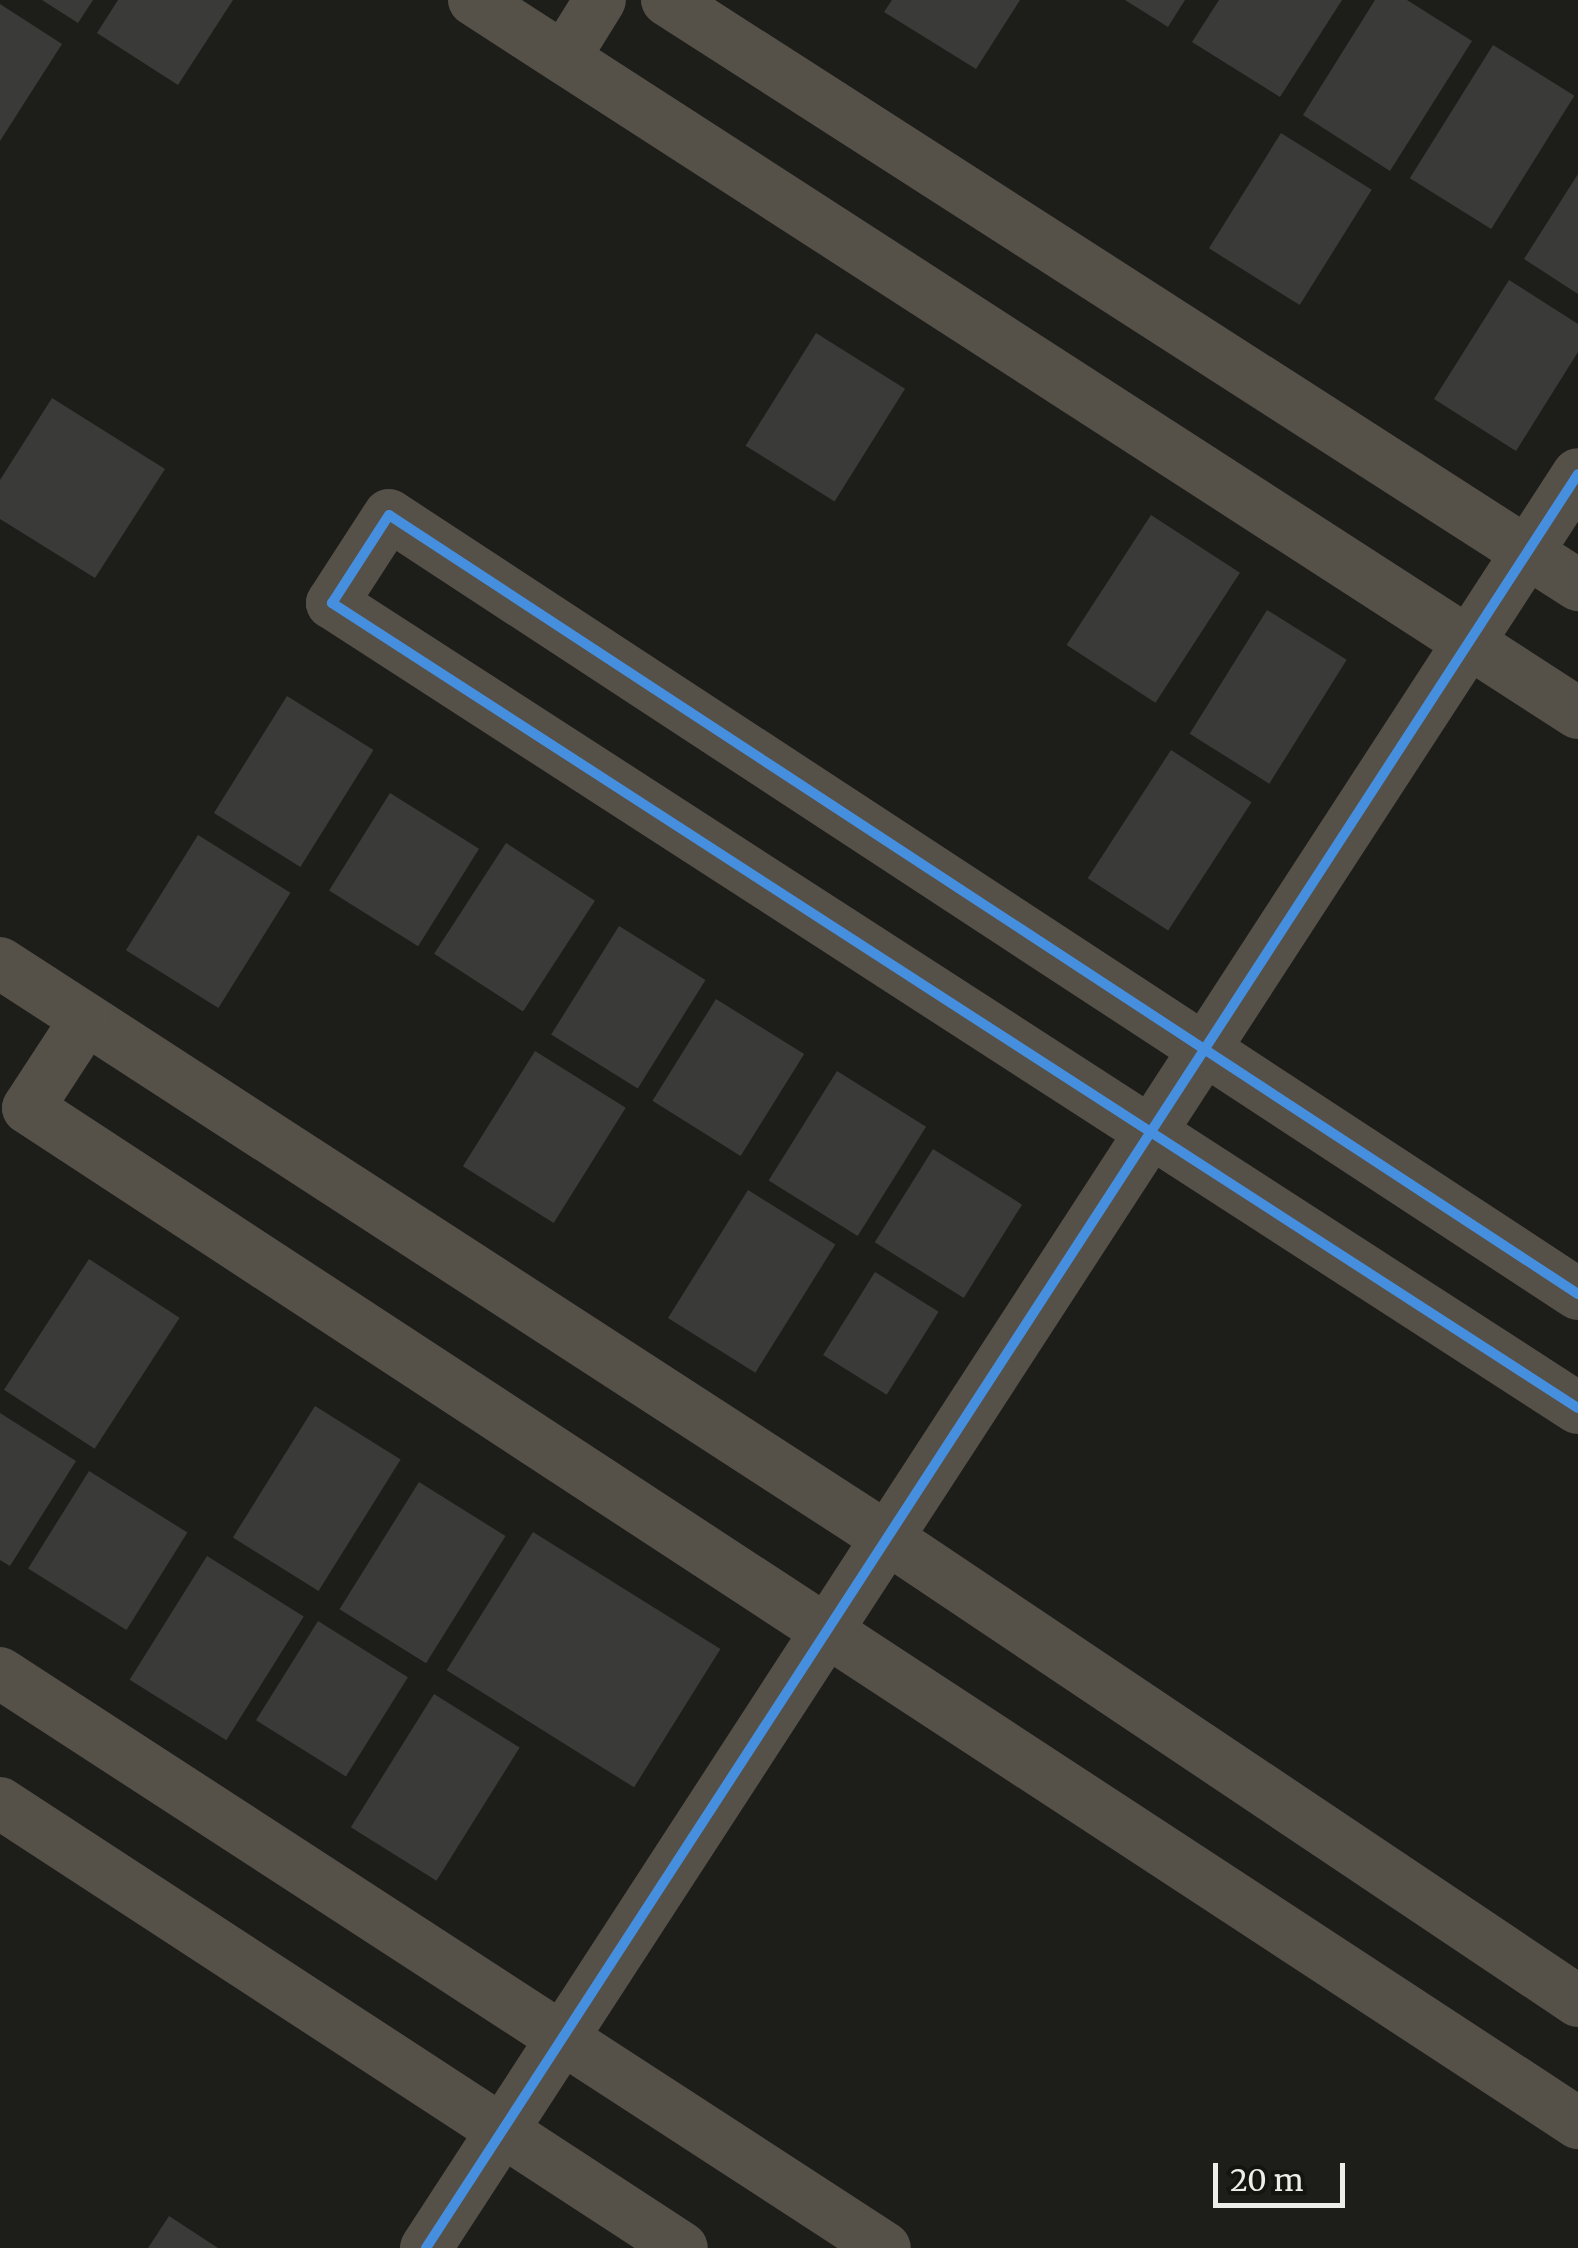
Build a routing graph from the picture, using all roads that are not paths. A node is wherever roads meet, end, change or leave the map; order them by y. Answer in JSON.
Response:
{"nodes":[{"id":1,"x":474,"y":0,"type":"edge"},
{"id":2,"x":600,"y":0,"type":"edge"},
{"id":3,"x":667,"y":0,"type":"edge"},
{"id":4,"x":564,"y":58,"type":"junction"},
{"id":5,"x":1578,"y":474,"type":"edge"},
{"id":6,"x":1527,"y":552,"type":"junction"},
{"id":7,"x":1578,"y":585,"type":"edge"},
{"id":8,"x":1469,"y":642,"type":"junction"},
{"id":9,"x":1578,"y":713,"type":"edge"},
{"id":10,"x":0,"y":963,"type":"edge"},
{"id":11,"x":86,"y":1019,"type":"junction"},
{"id":12,"x":1204,"y":1051,"type":"junction"},
{"id":13,"x":1150,"y":1132,"type":"junction"},
{"id":14,"x":1578,"y":1294,"type":"edge"},
{"id":15,"x":1578,"y":1408,"type":"edge"},
{"id":16,"x":887,"y":1538,"type":"junction"},
{"id":17,"x":825,"y":1634,"type":"junction"},
{"id":18,"x":0,"y":1673,"type":"edge"},
{"id":19,"x":0,"y":1803,"type":"edge"},
{"id":20,"x":1578,"y":2001,"type":"edge"},
{"id":21,"x":563,"y":2038,"type":"junction"},
{"id":22,"x":1578,"y":2123,"type":"edge"},
{"id":23,"x":502,"y":2130,"type":"junction"},
{"id":24,"x":426,"y":2248,"type":"edge"},
{"id":25,"x":682,"y":2248,"type":"edge"},
{"id":26,"x":885,"y":2248,"type":"edge"}],
"edges":[{"from":1,"to":4,"type":"street"},
{"from":2,"to":4,"type":"street"},
{"from":3,"to":6,"type":"street"},
{"from":4,"to":8,"type":"street"},
{"from":5,"to":6,"type":"street"},
{"from":6,"to":7,"type":"street"},
{"from":6,"to":8,"type":"street"},
{"from":8,"to":9,"type":"street"},
{"from":8,"to":12,"type":"street"},
{"from":10,"to":11,"type":"street"},
{"from":11,"to":16,"type":"street"},
{"from":11,"to":17,"type":"street"},
{"from":12,"to":13,"type":"street"},
{"from":12,"to":13,"type":"street"},
{"from":12,"to":14,"type":"street"},
{"from":13,"to":15,"type":"street"},
{"from":13,"to":16,"type":"street"},
{"from":16,"to":17,"type":"street"},
{"from":16,"to":20,"type":"street"},
{"from":17,"to":21,"type":"street"},
{"from":17,"to":22,"type":"street"},
{"from":18,"to":21,"type":"street"},
{"from":19,"to":23,"type":"street"},
{"from":21,"to":23,"type":"street"},
{"from":21,"to":26,"type":"street"},
{"from":23,"to":24,"type":"street"},
{"from":23,"to":25,"type":"street"}]}
